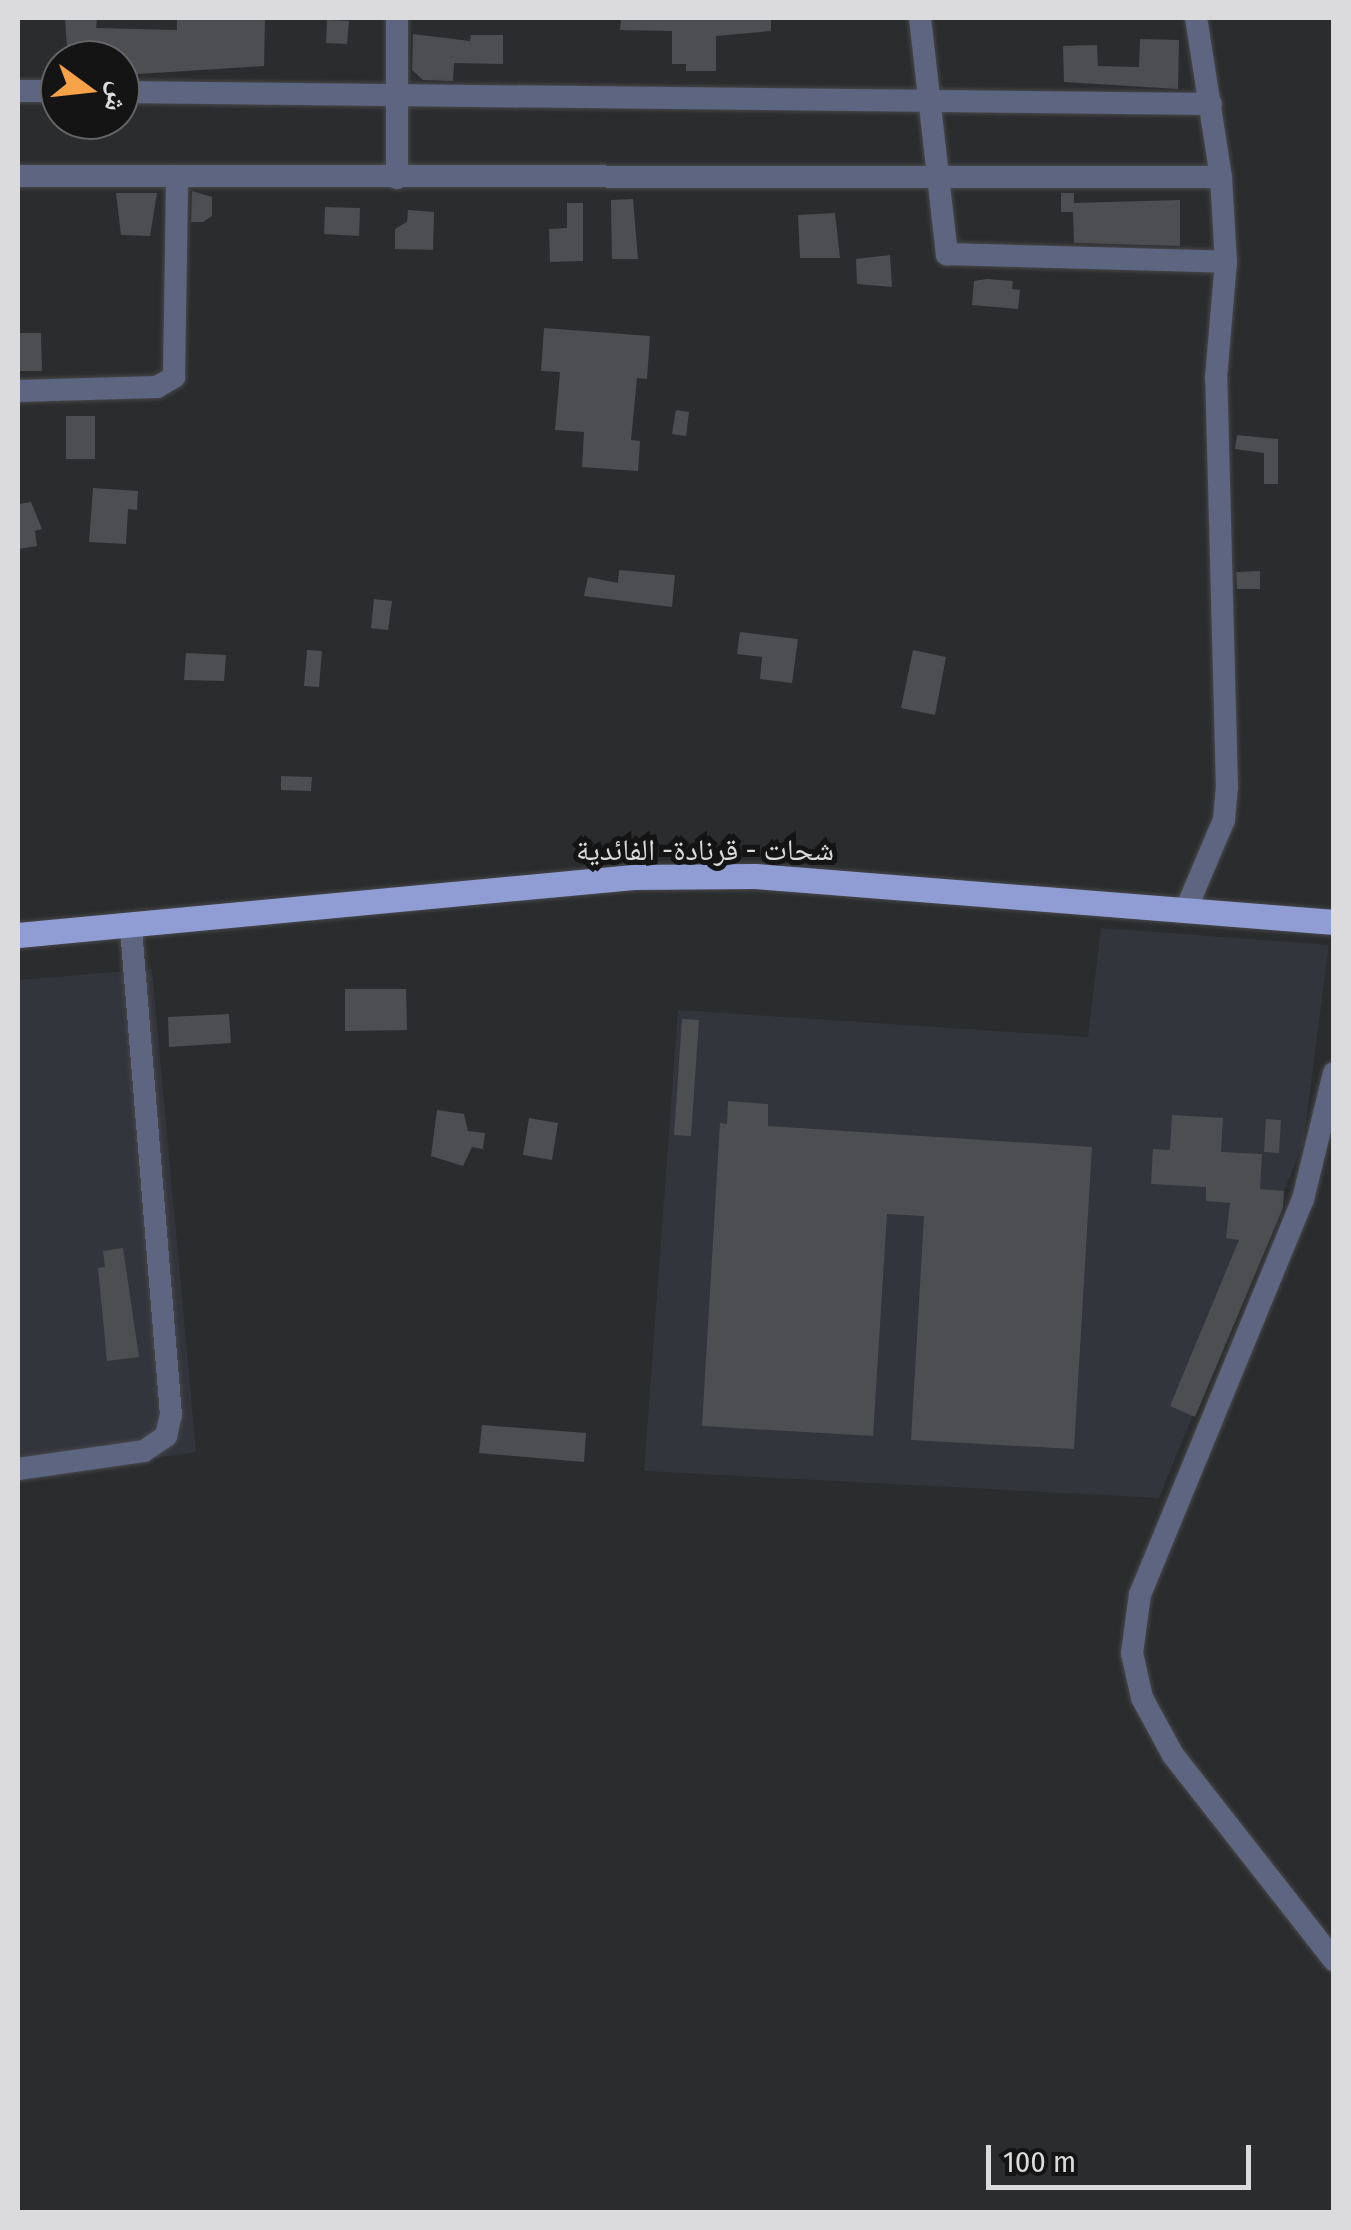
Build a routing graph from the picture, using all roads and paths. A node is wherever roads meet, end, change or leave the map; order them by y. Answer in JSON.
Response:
{"nodes":[{"id":1,"x":398,"y":18,"type":"edge"},
{"id":2,"x":920,"y":18,"type":"edge"},
{"id":3,"x":1196,"y":18,"type":"edge"},
{"id":4,"x":140,"y":92,"type":"edge"},
{"id":5,"x":397,"y":95,"type":"junction"},
{"id":6,"x":927,"y":101,"type":"junction"},
{"id":7,"x":1211,"y":104,"type":"junction"},
{"id":8,"x":18,"y":176,"type":"edge"},
{"id":9,"x":176,"y":176,"type":"junction"},
{"id":10,"x":1221,"y":176,"type":"junction"},
{"id":11,"x":397,"y":178,"type":"junction"},
{"id":12,"x":934,"y":179,"type":"junction"},
{"id":13,"x":1226,"y":262,"type":"junction"},
{"id":14,"x":18,"y":392,"type":"edge"},
{"id":15,"x":1187,"y":907,"type":"junction"},
{"id":16,"x":1334,"y":922,"type":"edge"},
{"id":17,"x":131,"y":924,"type":"junction"},
{"id":18,"x":18,"y":935,"type":"edge"},
{"id":19,"x":1334,"y":1073,"type":"edge"},
{"id":20,"x":1325,"y":1122,"type":"junction"},
{"id":21,"x":1334,"y":1148,"type":"edge"},
{"id":22,"x":18,"y":1469,"type":"edge"},
{"id":23,"x":1334,"y":1960,"type":"edge"}],
"edges":[{"from":1,"to":5,"type":"street"},
{"from":2,"to":6,"type":"street"},
{"from":3,"to":7,"type":"street"},
{"from":4,"to":5,"type":"street"},
{"from":5,"to":6,"type":"street"},
{"from":5,"to":11,"type":"street"},
{"from":6,"to":7,"type":"street"},
{"from":6,"to":12,"type":"street"},
{"from":7,"to":10,"type":"street"},
{"from":8,"to":9,"type":"street"},
{"from":9,"to":11,"type":"street"},
{"from":9,"to":14,"type":"street"},
{"from":10,"to":12,"type":"street"},
{"from":10,"to":13,"type":"street"},
{"from":11,"to":12,"type":"street"},
{"from":12,"to":13,"type":"street"},
{"from":13,"to":15,"type":"street"},
{"from":15,"to":16,"type":"main road","name":"شحات - قرنادة- الفائدية"},
{"from":15,"to":17,"type":"main road","name":"شحات - قرنادة- الفائدية"},
{"from":17,"to":18,"type":"main road","name":"شحات - قرنادة- الفائدية"},
{"from":17,"to":22,"type":"street"},
{"from":19,"to":20,"type":"street"},
{"from":20,"to":21,"type":"street"},
{"from":20,"to":23,"type":"street"}]}
